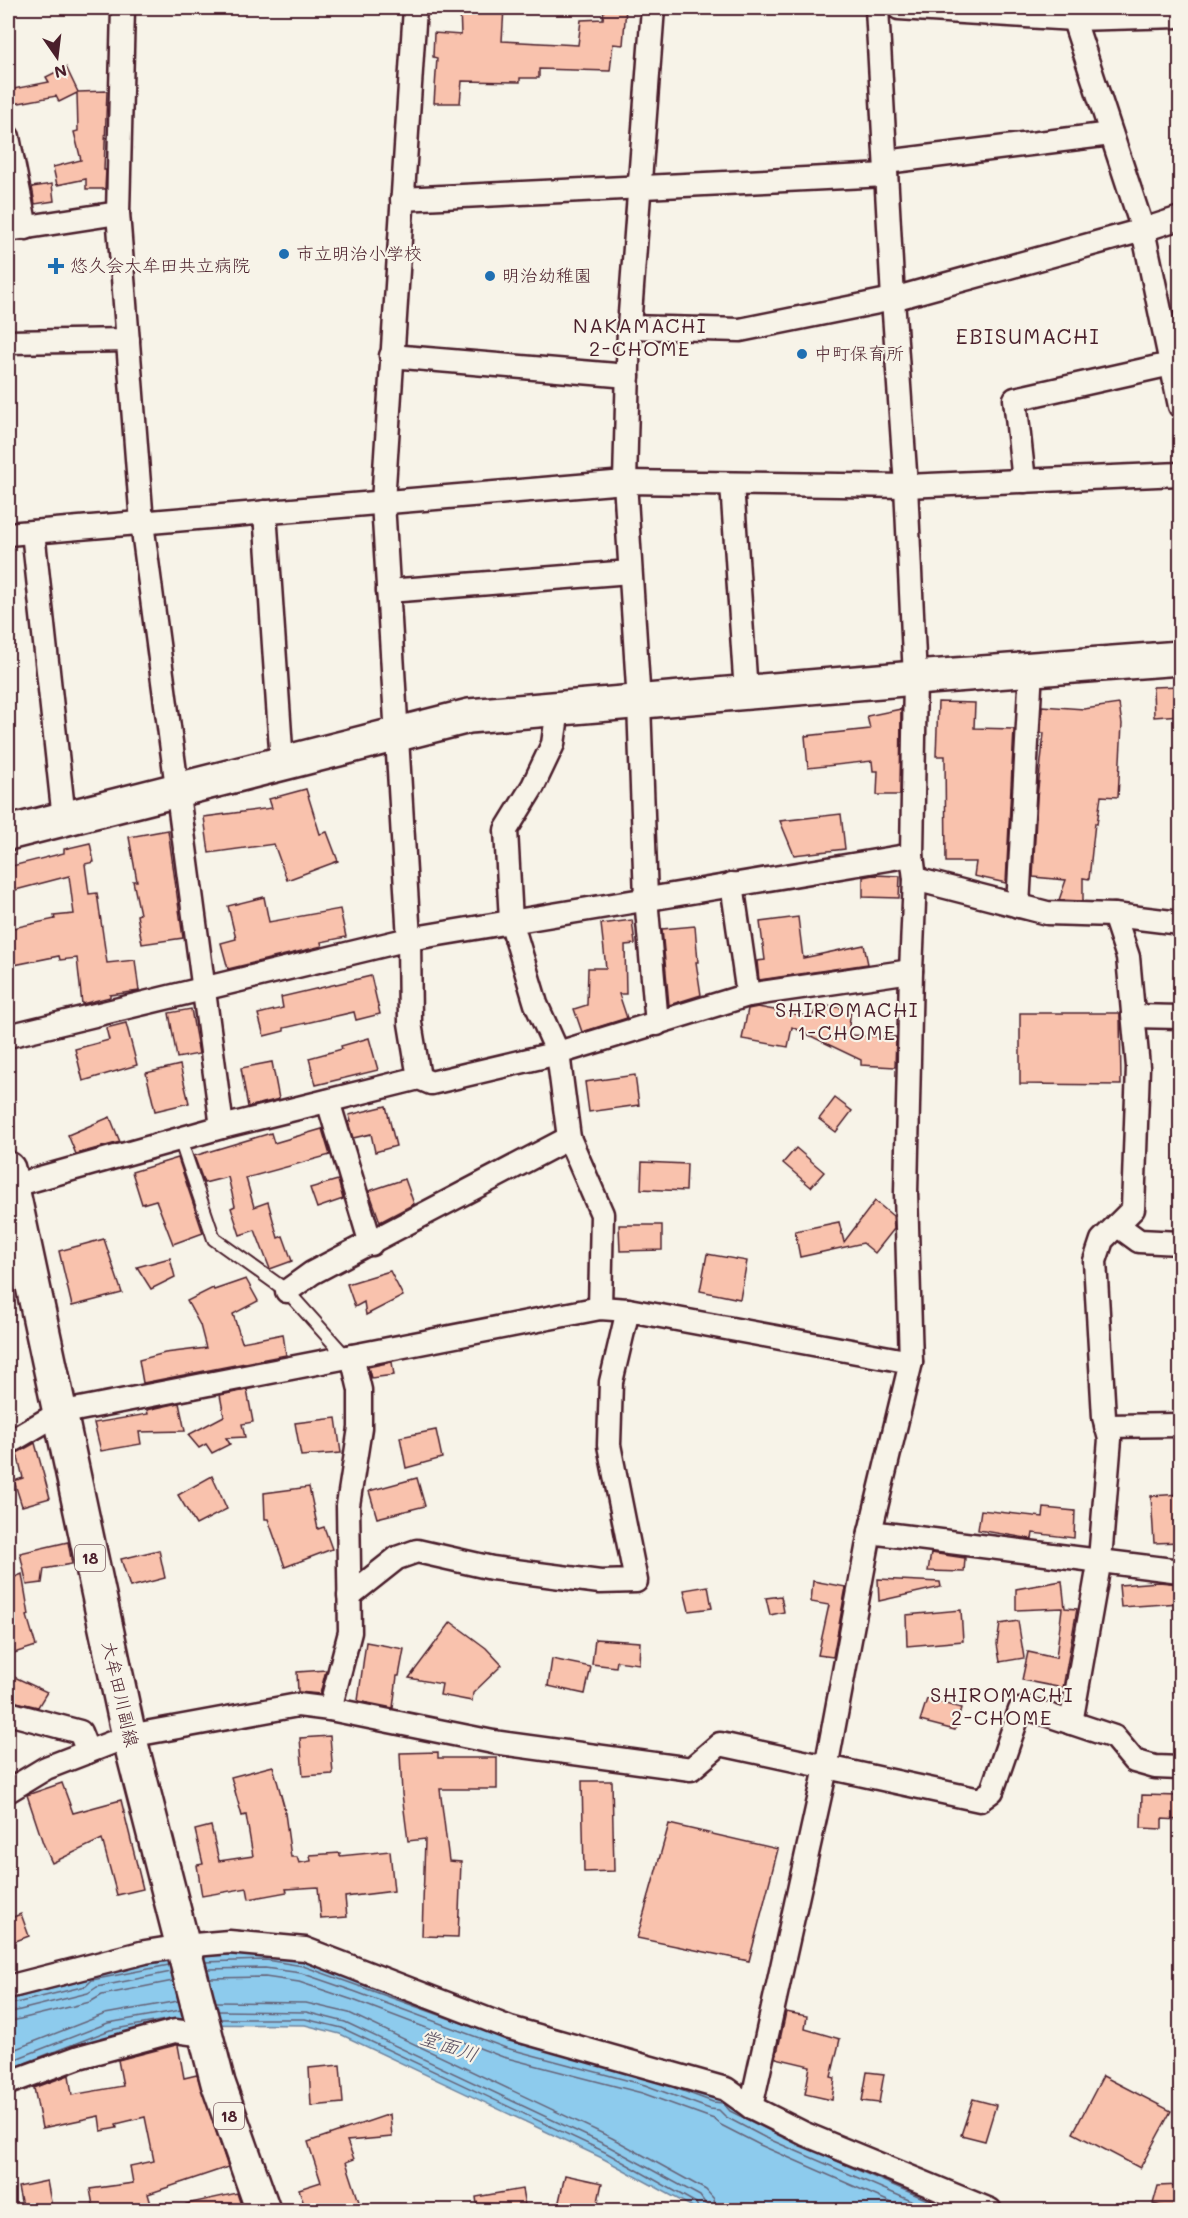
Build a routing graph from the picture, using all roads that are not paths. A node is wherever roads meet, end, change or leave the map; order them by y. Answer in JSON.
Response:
{"nodes":[{"id":1,"x":123,"y":8,"type":"edge"},
{"id":2,"x":415,"y":8,"type":"edge"},
{"id":3,"x":653,"y":8,"type":"edge"},
{"id":4,"x":877,"y":8,"type":"edge"},
{"id":5,"x":899,"y":8,"type":"edge"},
{"id":6,"x":1072,"y":13,"type":"edge"},
{"id":7,"x":1180,"y":16,"type":"edge"},
{"id":8,"x":1111,"y":134,"type":"junction"},
{"id":9,"x":8,"y":137,"type":"edge"},
{"id":10,"x":886,"y":169,"type":"junction"},
{"id":11,"x":639,"y":188,"type":"junction"},
{"id":12,"x":402,"y":200,"type":"junction"},
{"id":13,"x":118,"y":213,"type":"junction"},
{"id":14,"x":1180,"y":218,"type":"edge"},
{"id":15,"x":17,"y":229,"type":"edge"},
{"id":16,"x":1143,"y":230,"type":"junction"},
{"id":17,"x":893,"y":299,"type":"junction"},
{"id":18,"x":629,"y":327,"type":"junction"},
{"id":19,"x":128,"y":340,"type":"junction"},
{"id":20,"x":8,"y":342,"type":"edge"},
{"id":21,"x":392,"y":356,"type":"junction"},
{"id":22,"x":1171,"y":364,"type":"junction"},
{"id":23,"x":628,"y":376,"type":"junction"},
{"id":24,"x":1180,"y":406,"type":"edge"},
{"id":25,"x":1180,"y":474,"type":"edge"},
{"id":26,"x":1024,"y":481,"type":"junction"},
{"id":27,"x":625,"y":482,"type":"junction"},
{"id":28,"x":732,"y":484,"type":"junction"},
{"id":29,"x":906,"y":486,"type":"junction"},
{"id":30,"x":382,"y":502,"type":"junction"},
{"id":31,"x":265,"y":512,"type":"junction"},
{"id":32,"x":142,"y":523,"type":"junction"},
{"id":33,"x":33,"y":532,"type":"junction"},
{"id":34,"x":8,"y":534,"type":"edge"},
{"id":35,"x":630,"y":572,"type":"junction"},
{"id":36,"x":388,"y":591,"type":"junction"},
{"id":37,"x":1180,"y":658,"type":"edge"},
{"id":38,"x":1031,"y":669,"type":"junction"},
{"id":39,"x":915,"y":678,"type":"junction"},
{"id":40,"x":746,"y":693,"type":"junction"},
{"id":41,"x":639,"y":703,"type":"junction"},
{"id":42,"x":558,"y":709,"type":"junction"},
{"id":43,"x":396,"y":736,"type":"junction"},
{"id":44,"x":282,"y":764,"type":"junction"},
{"id":45,"x":178,"y":790,"type":"junction"},
{"id":46,"x":64,"y":819,"type":"junction"},
{"id":47,"x":8,"y":833,"type":"edge"},
{"id":48,"x":912,"y":855,"type":"junction"},
{"id":49,"x":915,"y":879,"type":"junction"},
{"id":50,"x":732,"y":884,"type":"junction"},
{"id":51,"x":646,"y":898,"type":"junction"},
{"id":52,"x":1018,"y":906,"type":"junction"},
{"id":53,"x":1114,"y":915,"type":"junction"},
{"id":54,"x":511,"y":921,"type":"junction"},
{"id":55,"x":1180,"y":923,"type":"edge"},
{"id":56,"x":409,"y":939,"type":"junction"},
{"id":57,"x":911,"y":972,"type":"junction"},
{"id":58,"x":203,"y":989,"type":"junction"},
{"id":59,"x":747,"y":995,"type":"junction"},
{"id":60,"x":1133,"y":1016,"type":"junction"},
{"id":61,"x":1180,"y":1017,"type":"edge"},
{"id":62,"x":657,"y":1024,"type":"junction"},
{"id":63,"x":8,"y":1036,"type":"edge"},
{"id":64,"x":558,"y":1053,"type":"junction"},
{"id":65,"x":418,"y":1078,"type":"junction"},
{"id":66,"x":328,"y":1101,"type":"junction"},
{"id":67,"x":222,"y":1127,"type":"junction"},
{"id":68,"x":569,"y":1138,"type":"junction"},
{"id":69,"x":180,"y":1139,"type":"junction"},
{"id":70,"x":9,"y":1180,"type":"edge"},
{"id":71,"x":1117,"y":1226,"type":"junction"},
{"id":72,"x":1180,"y":1243,"type":"edge"},
{"id":73,"x":371,"y":1244,"type":"junction"},
{"id":74,"x":287,"y":1292,"type":"junction"},
{"id":75,"x":600,"y":1308,"type":"junction"},
{"id":76,"x":628,"y":1310,"type":"junction"},
{"id":77,"x":349,"y":1357,"type":"junction"},
{"id":78,"x":911,"y":1362,"type":"junction"},
{"id":79,"x":59,"y":1413,"type":"junction"},
{"id":80,"x":1180,"y":1425,"type":"edge"},
{"id":81,"x":1106,"y":1426,"type":"junction"},
{"id":82,"x":8,"y":1443,"type":"edge"},
{"id":83,"x":870,"y":1532,"type":"junction"},
{"id":84,"x":1100,"y":1559,"type":"junction"},
{"id":85,"x":1180,"y":1571,"type":"edge"},
{"id":86,"x":349,"y":1596,"type":"junction"},
{"id":87,"x":330,"y":1709,"type":"junction"},
{"id":88,"x":8,"y":1713,"type":"edge"},
{"id":89,"x":1071,"y":1723,"type":"junction"},
{"id":90,"x":129,"y":1736,"type":"junction"},
{"id":91,"x":88,"y":1752,"type":"junction"},
{"id":92,"x":826,"y":1768,"type":"junction"},
{"id":93,"x":1180,"y":1768,"type":"edge"},
{"id":94,"x":8,"y":1791,"type":"edge"},
{"id":95,"x":185,"y":1950,"type":"junction"},
{"id":96,"x":8,"y":1987,"type":"edge"},
{"id":97,"x":203,"y":2027,"type":"junction"},
{"id":98,"x":8,"y":2083,"type":"edge"},
{"id":99,"x":751,"y":2108,"type":"junction"},
{"id":100,"x":263,"y":2211,"type":"edge"},
{"id":101,"x":990,"y":2211,"type":"edge"}],
"edges":[{"from":1,"to":13,"type":"street"},
{"from":2,"to":12,"type":"street"},
{"from":3,"to":11,"type":"street"},
{"from":4,"to":10,"type":"street"},
{"from":5,"to":6,"type":"street"},
{"from":6,"to":7,"type":"street"},
{"from":6,"to":8,"type":"street"},
{"from":8,"to":10,"type":"street"},
{"from":8,"to":16,"type":"street"},
{"from":9,"to":15,"type":"street"},
{"from":10,"to":11,"type":"street"},
{"from":10,"to":17,"type":"street"},
{"from":11,"to":12,"type":"street"},
{"from":11,"to":18,"type":"street"},
{"from":12,"to":21,"type":"street"},
{"from":13,"to":15,"type":"street"},
{"from":13,"to":19,"type":"street"},
{"from":14,"to":16,"type":"street"},
{"from":16,"to":17,"type":"street"},
{"from":16,"to":22,"type":"street"},
{"from":17,"to":18,"type":"street"},
{"from":17,"to":29,"type":"street"},
{"from":18,"to":23,"type":"street"},
{"from":19,"to":20,"type":"street"},
{"from":19,"to":32,"type":"street"},
{"from":21,"to":23,"type":"street"},
{"from":21,"to":30,"type":"street"},
{"from":22,"to":24,"type":"street"},
{"from":22,"to":26,"type":"street"},
{"from":23,"to":27,"type":"street"},
{"from":25,"to":26,"type":"street"},
{"from":26,"to":29,"type":"street"},
{"from":27,"to":28,"type":"street"},
{"from":27,"to":30,"type":"street"},
{"from":27,"to":35,"type":"street"},
{"from":28,"to":29,"type":"street"},
{"from":28,"to":40,"type":"street"},
{"from":29,"to":39,"type":"street"},
{"from":30,"to":31,"type":"street"},
{"from":30,"to":36,"type":"street"},
{"from":31,"to":32,"type":"street"},
{"from":31,"to":44,"type":"street"},
{"from":32,"to":33,"type":"street"},
{"from":32,"to":45,"type":"street"},
{"from":33,"to":34,"type":"street"},
{"from":33,"to":46,"type":"street"},
{"from":35,"to":36,"type":"street"},
{"from":35,"to":41,"type":"street"},
{"from":36,"to":43,"type":"street"},
{"from":37,"to":38,"type":"street"},
{"from":38,"to":39,"type":"street"},
{"from":38,"to":52,"type":"street"},
{"from":39,"to":40,"type":"street"},
{"from":39,"to":48,"type":"street"},
{"from":40,"to":41,"type":"street"},
{"from":41,"to":42,"type":"street"},
{"from":41,"to":51,"type":"street"},
{"from":42,"to":43,"type":"street"},
{"from":42,"to":54,"type":"street"},
{"from":43,"to":44,"type":"street"},
{"from":43,"to":56,"type":"street"},
{"from":44,"to":45,"type":"street"},
{"from":45,"to":46,"type":"street"},
{"from":45,"to":58,"type":"street"},
{"from":46,"to":47,"type":"street"},
{"from":48,"to":49,"type":"street"},
{"from":48,"to":50,"type":"street"},
{"from":49,"to":52,"type":"street"},
{"from":49,"to":57,"type":"street"},
{"from":50,"to":51,"type":"street"},
{"from":50,"to":59,"type":"street"},
{"from":51,"to":54,"type":"street"},
{"from":51,"to":62,"type":"street"},
{"from":52,"to":53,"type":"street"},
{"from":53,"to":55,"type":"street"},
{"from":53,"to":60,"type":"street"},
{"from":54,"to":56,"type":"street"},
{"from":54,"to":64,"type":"street"},
{"from":56,"to":58,"type":"street"},
{"from":56,"to":65,"type":"street"},
{"from":57,"to":59,"type":"street"},
{"from":57,"to":78,"type":"street"},
{"from":58,"to":63,"type":"street"},
{"from":58,"to":67,"type":"street"},
{"from":59,"to":62,"type":"street"},
{"from":60,"to":61,"type":"street"},
{"from":60,"to":71,"type":"street"},
{"from":62,"to":64,"type":"street"},
{"from":64,"to":65,"type":"street"},
{"from":64,"to":68,"type":"street"},
{"from":65,"to":66,"type":"street"},
{"from":66,"to":67,"type":"street"},
{"from":66,"to":73,"type":"street"},
{"from":67,"to":69,"type":"street"},
{"from":68,"to":73,"type":"street"},
{"from":68,"to":75,"type":"street"},
{"from":69,"to":70,"type":"street"},
{"from":69,"to":74,"type":"lane"},
{"from":70,"to":79,"type":"street","name":"大牟田川副線","number":"18"},
{"from":71,"to":72,"type":"street"},
{"from":71,"to":81,"type":"street"},
{"from":73,"to":74,"type":"street"},
{"from":74,"to":77,"type":"lane"},
{"from":75,"to":76,"type":"street"},
{"from":75,"to":77,"type":"street"},
{"from":76,"to":78,"type":"street"},
{"from":76,"to":86,"type":"street"},
{"from":77,"to":79,"type":"street"},
{"from":77,"to":86,"type":"street"},
{"from":78,"to":83,"type":"street"},
{"from":79,"to":82,"type":"street"},
{"from":79,"to":90,"type":"street","name":"大牟田川副線","number":"18"},
{"from":80,"to":81,"type":"street"},
{"from":81,"to":84,"type":"street"},
{"from":83,"to":84,"type":"street"},
{"from":83,"to":92,"type":"street"},
{"from":84,"to":85,"type":"street"},
{"from":84,"to":89,"type":"street"},
{"from":86,"to":87,"type":"street"},
{"from":87,"to":90,"type":"street"},
{"from":87,"to":92,"type":"street"},
{"from":88,"to":91,"type":"street"},
{"from":89,"to":92,"type":"street"},
{"from":89,"to":93,"type":"street"},
{"from":90,"to":91,"type":"street"},
{"from":90,"to":95,"type":"street","name":"大牟田川副線","number":"18"},
{"from":91,"to":94,"type":"street"},
{"from":92,"to":99,"type":"street"},
{"from":95,"to":96,"type":"street"},
{"from":95,"to":97,"type":"street","name":"大牟田川副線","number":"18"},
{"from":95,"to":99,"type":"street"},
{"from":97,"to":98,"type":"street"},
{"from":97,"to":100,"type":"street","name":"大牟田川副線","number":"18"},
{"from":99,"to":101,"type":"street"}]}
